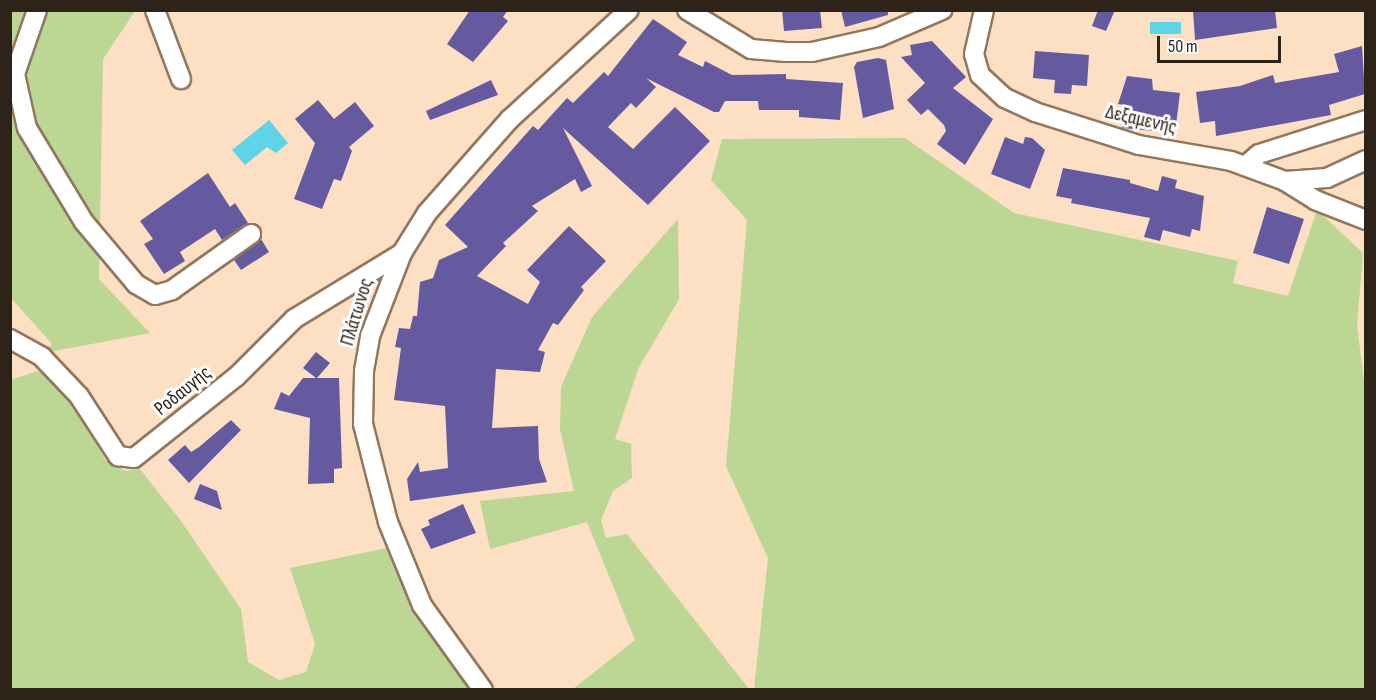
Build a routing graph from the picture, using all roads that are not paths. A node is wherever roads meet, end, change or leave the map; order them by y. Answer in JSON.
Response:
{"nodes":[{"id":1,"x":37,"y":10,"type":"edge"},
{"id":2,"x":154,"y":10,"type":"edge"},
{"id":3,"x":628,"y":10,"type":"edge"},
{"id":4,"x":687,"y":10,"type":"edge"},
{"id":5,"x":942,"y":10,"type":"edge"},
{"id":6,"x":984,"y":10,"type":"edge"},
{"id":7,"x":182,"y":80,"type":"dead end"},
{"id":8,"x":1365,"y":120,"type":"edge"},
{"id":9,"x":1365,"y":160,"type":"edge"},
{"id":10,"x":1245,"y":166,"type":"junction"},
{"id":11,"x":1285,"y":181,"type":"junction"},
{"id":12,"x":1365,"y":220,"type":"edge"},
{"id":13,"x":252,"y":234,"type":"dead end"},
{"id":14,"x":402,"y":253,"type":"junction"},
{"id":15,"x":10,"y":339,"type":"edge"},
{"id":16,"x":483,"y":690,"type":"edge"}],
"edges":[{"from":1,"to":13,"type":"street"},
{"from":2,"to":7,"type":"street"},
{"from":3,"to":14,"type":"street","name":"Πλάτωνος"},
{"from":4,"to":5,"type":"street"},
{"from":6,"to":10,"type":"street","name":"Δεξαμενής"},
{"from":8,"to":10,"type":"street"},
{"from":9,"to":11,"type":"street","name":"Δεξαμενής"},
{"from":10,"to":11,"type":"street","name":"Δεξαμενής"},
{"from":11,"to":12,"type":"street"},
{"from":14,"to":15,"type":"street","name":"Ροδαυγής"},
{"from":14,"to":16,"type":"street","name":"Πλάτωνος"}]}
